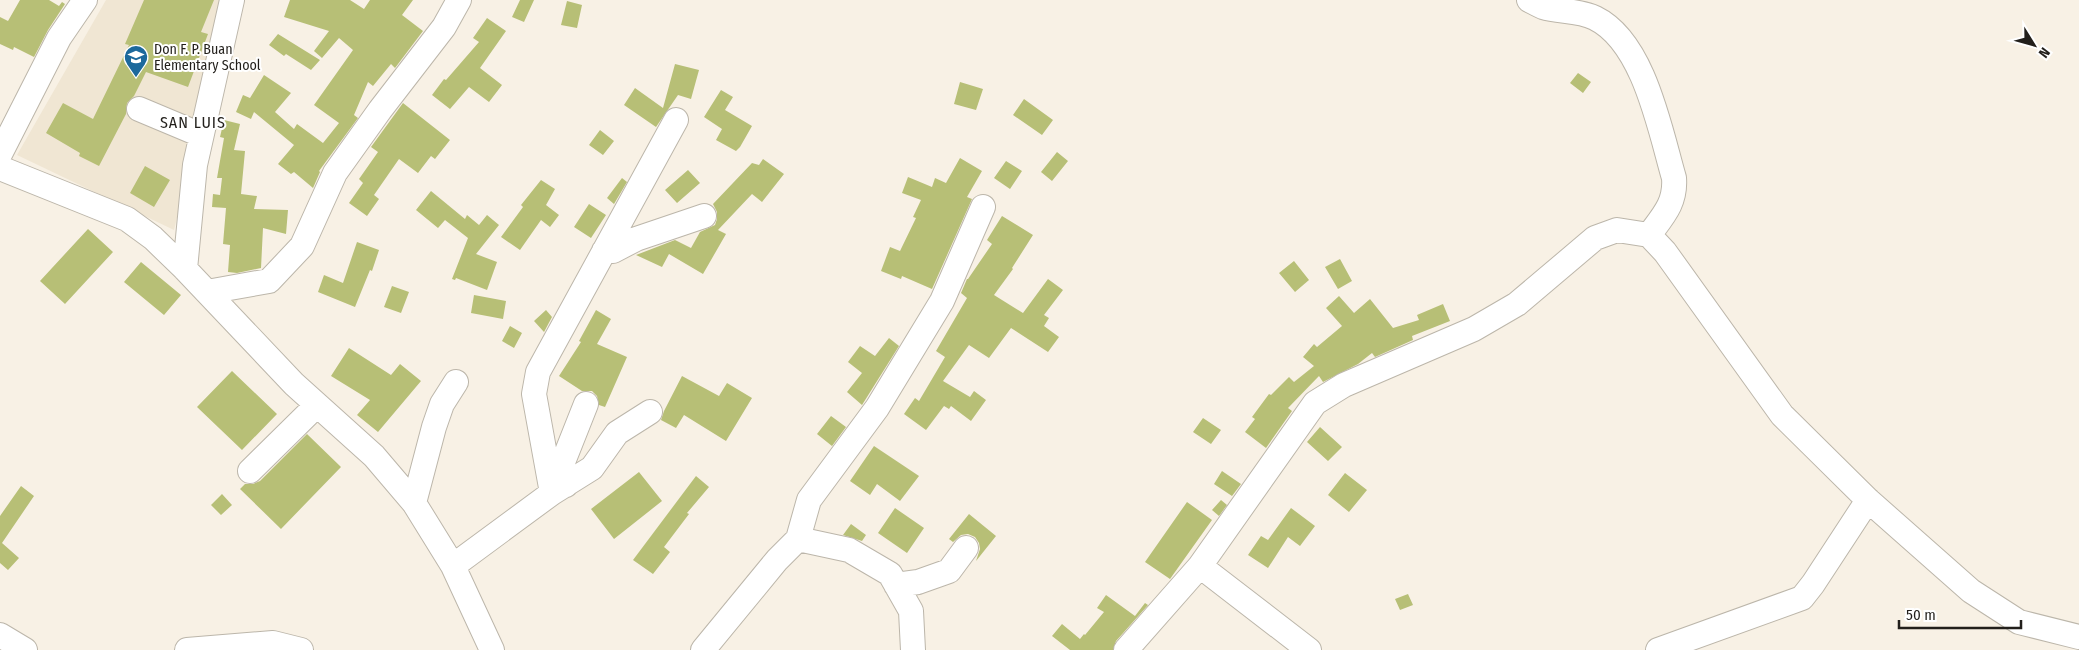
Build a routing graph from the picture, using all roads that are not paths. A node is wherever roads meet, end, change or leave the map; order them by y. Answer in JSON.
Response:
{"nodes":[{"id":1,"x":85,"y":0,"type":"edge"},
{"id":2,"x":232,"y":0,"type":"edge"},
{"id":3,"x":459,"y":0,"type":"edge"},
{"id":4,"x":1529,"y":0,"type":"edge"},
{"id":5,"x":140,"y":109,"type":"dead end"},
{"id":6,"x":676,"y":120,"type":"dead end"},
{"id":7,"x":201,"y":135,"type":"junction"},
{"id":8,"x":0,"y":154,"type":"edge"},
{"id":9,"x":0,"y":168,"type":"edge"},
{"id":10,"x":983,"y":207,"type":"dead end"},
{"id":11,"x":704,"y":216,"type":"dead end"},
{"id":12,"x":1649,"y":235,"type":"junction"},
{"id":13,"x":604,"y":251,"type":"junction"},
{"id":14,"x":185,"y":269,"type":"junction"},
{"id":15,"x":207,"y":292,"type":"junction"},
{"id":16,"x":456,"y":382,"type":"dead end"},
{"id":17,"x":586,"y":404,"type":"dead end"},
{"id":18,"x":317,"y":405,"type":"junction"},
{"id":19,"x":650,"y":412,"type":"dead end"},
{"id":20,"x":250,"y":471,"type":"dead end"},
{"id":21,"x":559,"y":489,"type":"junction"},
{"id":22,"x":1868,"y":500,"type":"junction"},
{"id":23,"x":414,"y":503,"type":"junction"},
{"id":24,"x":798,"y":539,"type":"junction"},
{"id":25,"x":966,"y":548,"type":"dead end"},
{"id":26,"x":453,"y":566,"type":"junction"},
{"id":27,"x":1200,"y":566,"type":"junction"},
{"id":28,"x":896,"y":585,"type":"junction"},
{"id":29,"x":0,"y":635,"type":"edge"},
{"id":30,"x":2079,"y":638,"type":"edge"},
{"id":31,"x":25,"y":650,"type":"edge"},
{"id":32,"x":187,"y":650,"type":"edge"},
{"id":33,"x":301,"y":650,"type":"edge"},
{"id":34,"x":492,"y":650,"type":"edge"},
{"id":35,"x":703,"y":650,"type":"edge"},
{"id":36,"x":913,"y":650,"type":"edge"},
{"id":37,"x":1126,"y":650,"type":"edge"},
{"id":38,"x":1308,"y":650,"type":"edge"},
{"id":39,"x":1658,"y":650,"type":"edge"}],
"edges":[{"from":1,"to":8,"type":"street"},
{"from":2,"to":7,"type":"street"},
{"from":3,"to":15,"type":"street"},
{"from":4,"to":12,"type":"street"},
{"from":5,"to":7,"type":"street"},
{"from":6,"to":13,"type":"street"},
{"from":7,"to":14,"type":"street"},
{"from":9,"to":14,"type":"street"},
{"from":10,"to":24,"type":"street"},
{"from":11,"to":13,"type":"street"},
{"from":12,"to":22,"type":"street"},
{"from":12,"to":27,"type":"street"},
{"from":13,"to":21,"type":"street"},
{"from":14,"to":15,"type":"street"},
{"from":15,"to":18,"type":"street"},
{"from":16,"to":23,"type":"street"},
{"from":17,"to":21,"type":"street"},
{"from":18,"to":20,"type":"street"},
{"from":18,"to":23,"type":"street"},
{"from":19,"to":21,"type":"street"},
{"from":21,"to":26,"type":"street"},
{"from":22,"to":30,"type":"street"},
{"from":22,"to":39,"type":"street"},
{"from":23,"to":26,"type":"street"},
{"from":24,"to":28,"type":"street"},
{"from":24,"to":35,"type":"street"},
{"from":25,"to":28,"type":"street"},
{"from":26,"to":34,"type":"street"},
{"from":27,"to":37,"type":"street"},
{"from":27,"to":38,"type":"street"},
{"from":28,"to":36,"type":"street"},
{"from":29,"to":31,"type":"street"},
{"from":32,"to":33,"type":"street"}]}
